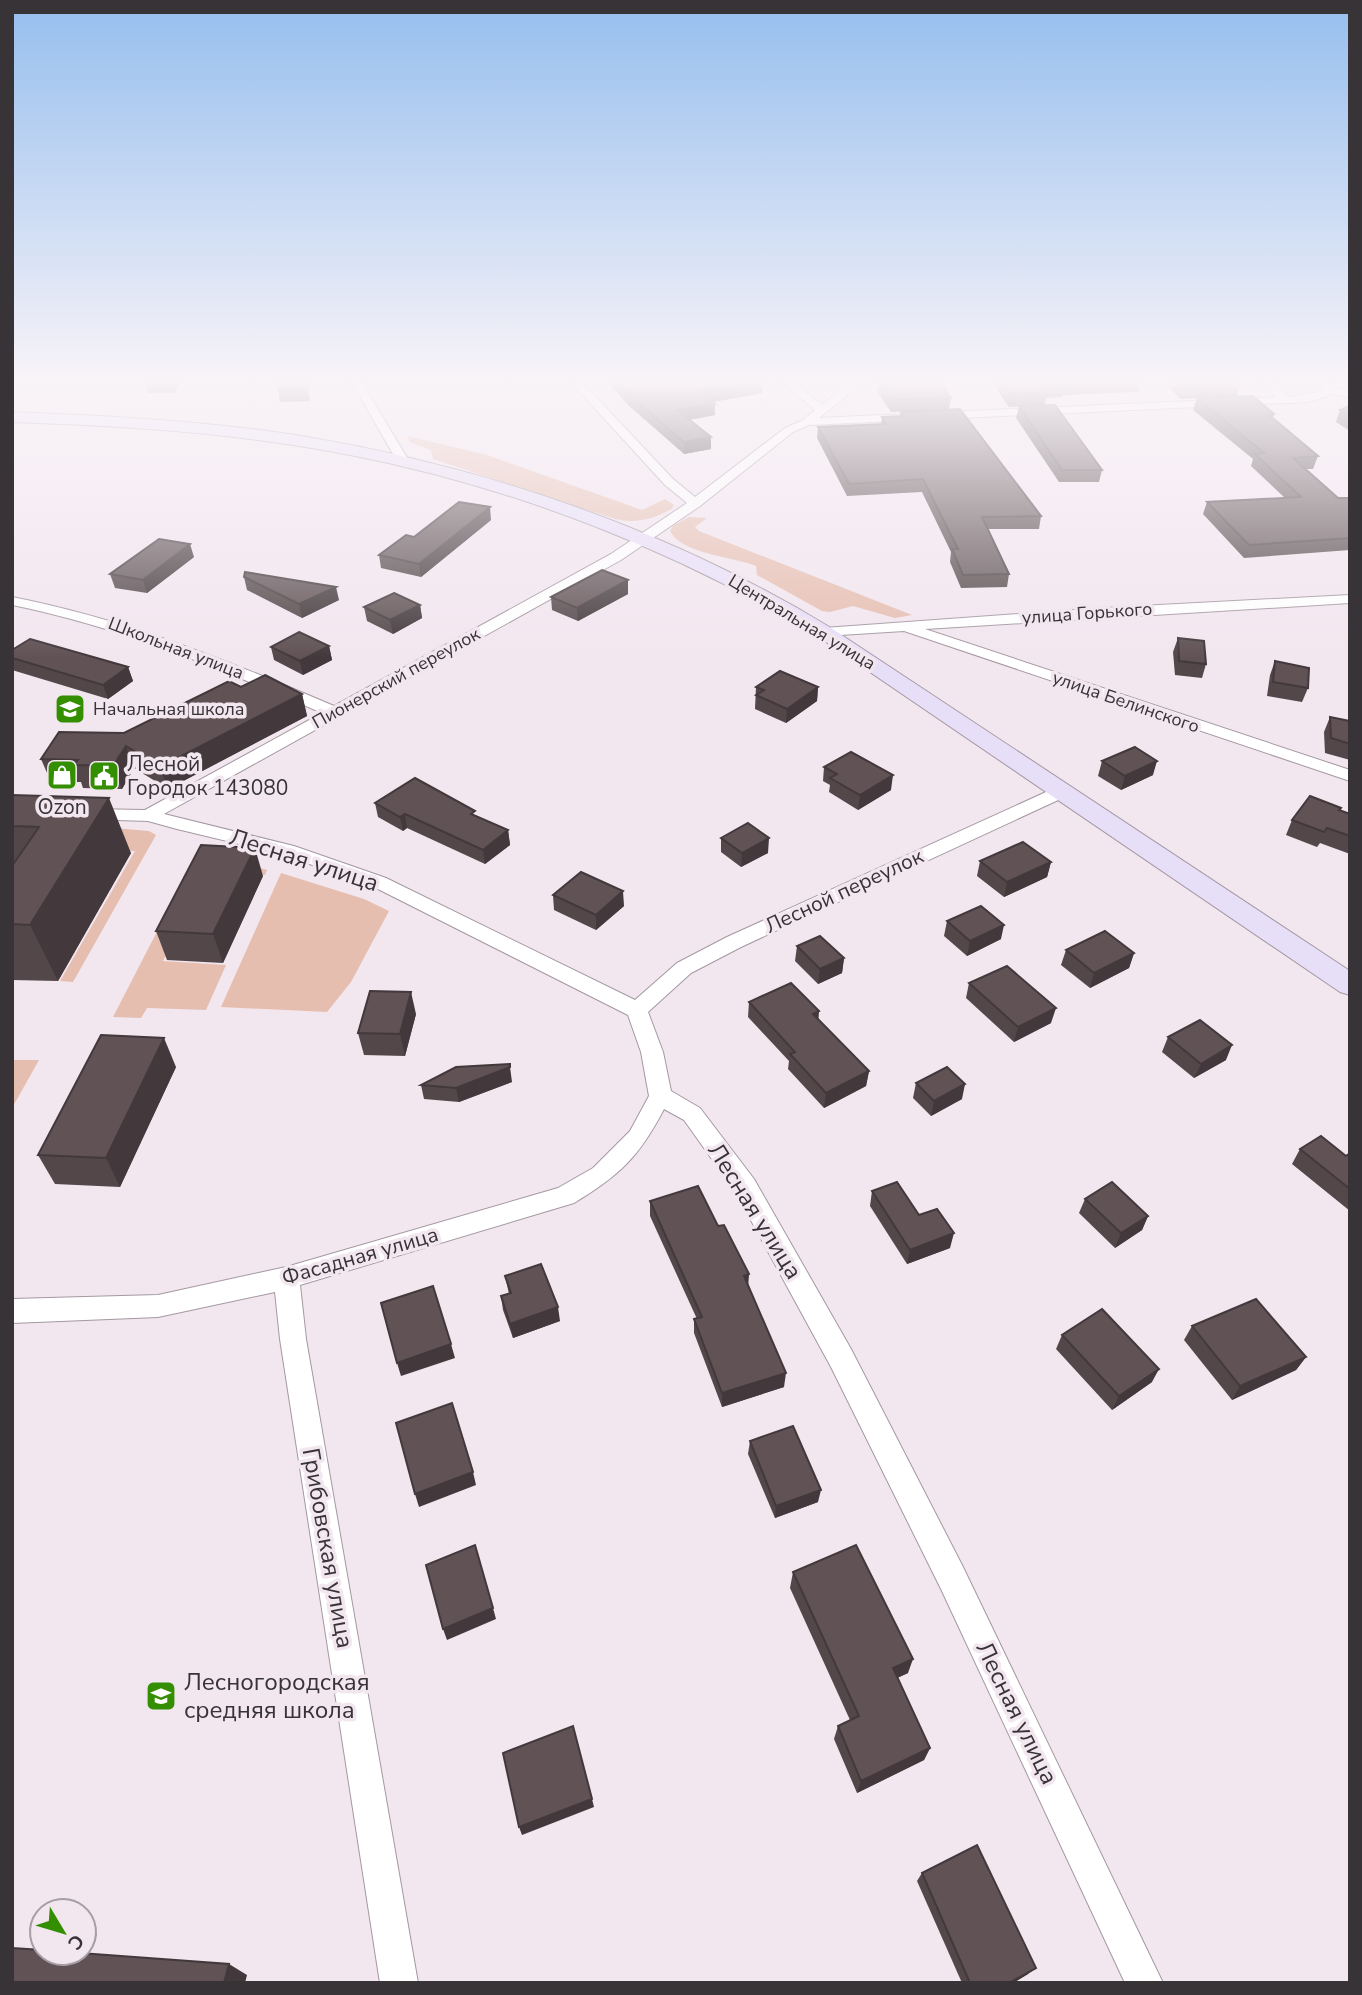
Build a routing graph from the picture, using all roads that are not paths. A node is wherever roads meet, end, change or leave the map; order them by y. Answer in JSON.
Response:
{"nodes":[{"id":1,"x":442,"y":472,"type":"edge"},
{"id":2,"x":660,"y":472,"type":"edge"},
{"id":3,"x":734,"y":472,"type":"edge"},
{"id":4,"x":695,"y":502,"type":"junction"},
{"id":5,"x":643,"y":539,"type":"junction"},
{"id":6,"x":1350,"y":598,"type":"edge"},
{"id":7,"x":12,"y":601,"type":"edge"},
{"id":8,"x":901,"y":626,"type":"junction"},
{"id":9,"x":824,"y":632,"type":"junction"},
{"id":10,"x":334,"y":712,"type":"junction"},
{"id":11,"x":1350,"y":776,"type":"edge"},
{"id":12,"x":1063,"y":791,"type":"junction"},
{"id":13,"x":64,"y":814,"type":"edge"},
{"id":14,"x":148,"y":816,"type":"junction"},
{"id":15,"x":1350,"y":985,"type":"edge"},
{"id":16,"x":637,"y":1010,"type":"junction"},
{"id":17,"x":660,"y":1096,"type":"junction"},
{"id":18,"x":286,"y":1279,"type":"junction"},
{"id":19,"x":12,"y":1311,"type":"edge"},
{"id":20,"x":399,"y":1983,"type":"edge"},
{"id":21,"x":1144,"y":1983,"type":"edge"}],
"edges":[{"from":1,"to":5,"type":"street","name":"Центральная улица"},
{"from":2,"to":4,"type":"street"},
{"from":3,"to":4,"type":"street","name":"Пионерский переулок"},
{"from":4,"to":5,"type":"street","name":"Пионерский переулок"},
{"from":5,"to":9,"type":"street","name":"Центральная улица"},
{"from":5,"to":10,"type":"street","name":"Пионерский переулок"},
{"from":6,"to":8,"type":"street","name":"улица Горького"},
{"from":7,"to":10,"type":"street","name":"Школьная улица"},
{"from":8,"to":9,"type":"street","name":"улица Горького"},
{"from":8,"to":11,"type":"street","name":"улица Белинского"},
{"from":9,"to":12,"type":"street","name":"Центральная улица"},
{"from":10,"to":14,"type":"street","name":"Пионерский переулок"},
{"from":12,"to":15,"type":"street","name":"Центральная улица"},
{"from":12,"to":16,"type":"street","name":"Лесной переулок"},
{"from":13,"to":14,"type":"street","name":"Лесная улица"},
{"from":14,"to":16,"type":"street","name":"Лесная улица"},
{"from":16,"to":17,"type":"street"},
{"from":17,"to":18,"type":"street","name":"Фасадная улица"},
{"from":17,"to":21,"type":"street","name":"Лесная улица"},
{"from":18,"to":19,"type":"street","name":"Фасадная улица"},
{"from":18,"to":20,"type":"street","name":"Грибовская улица"}]}
